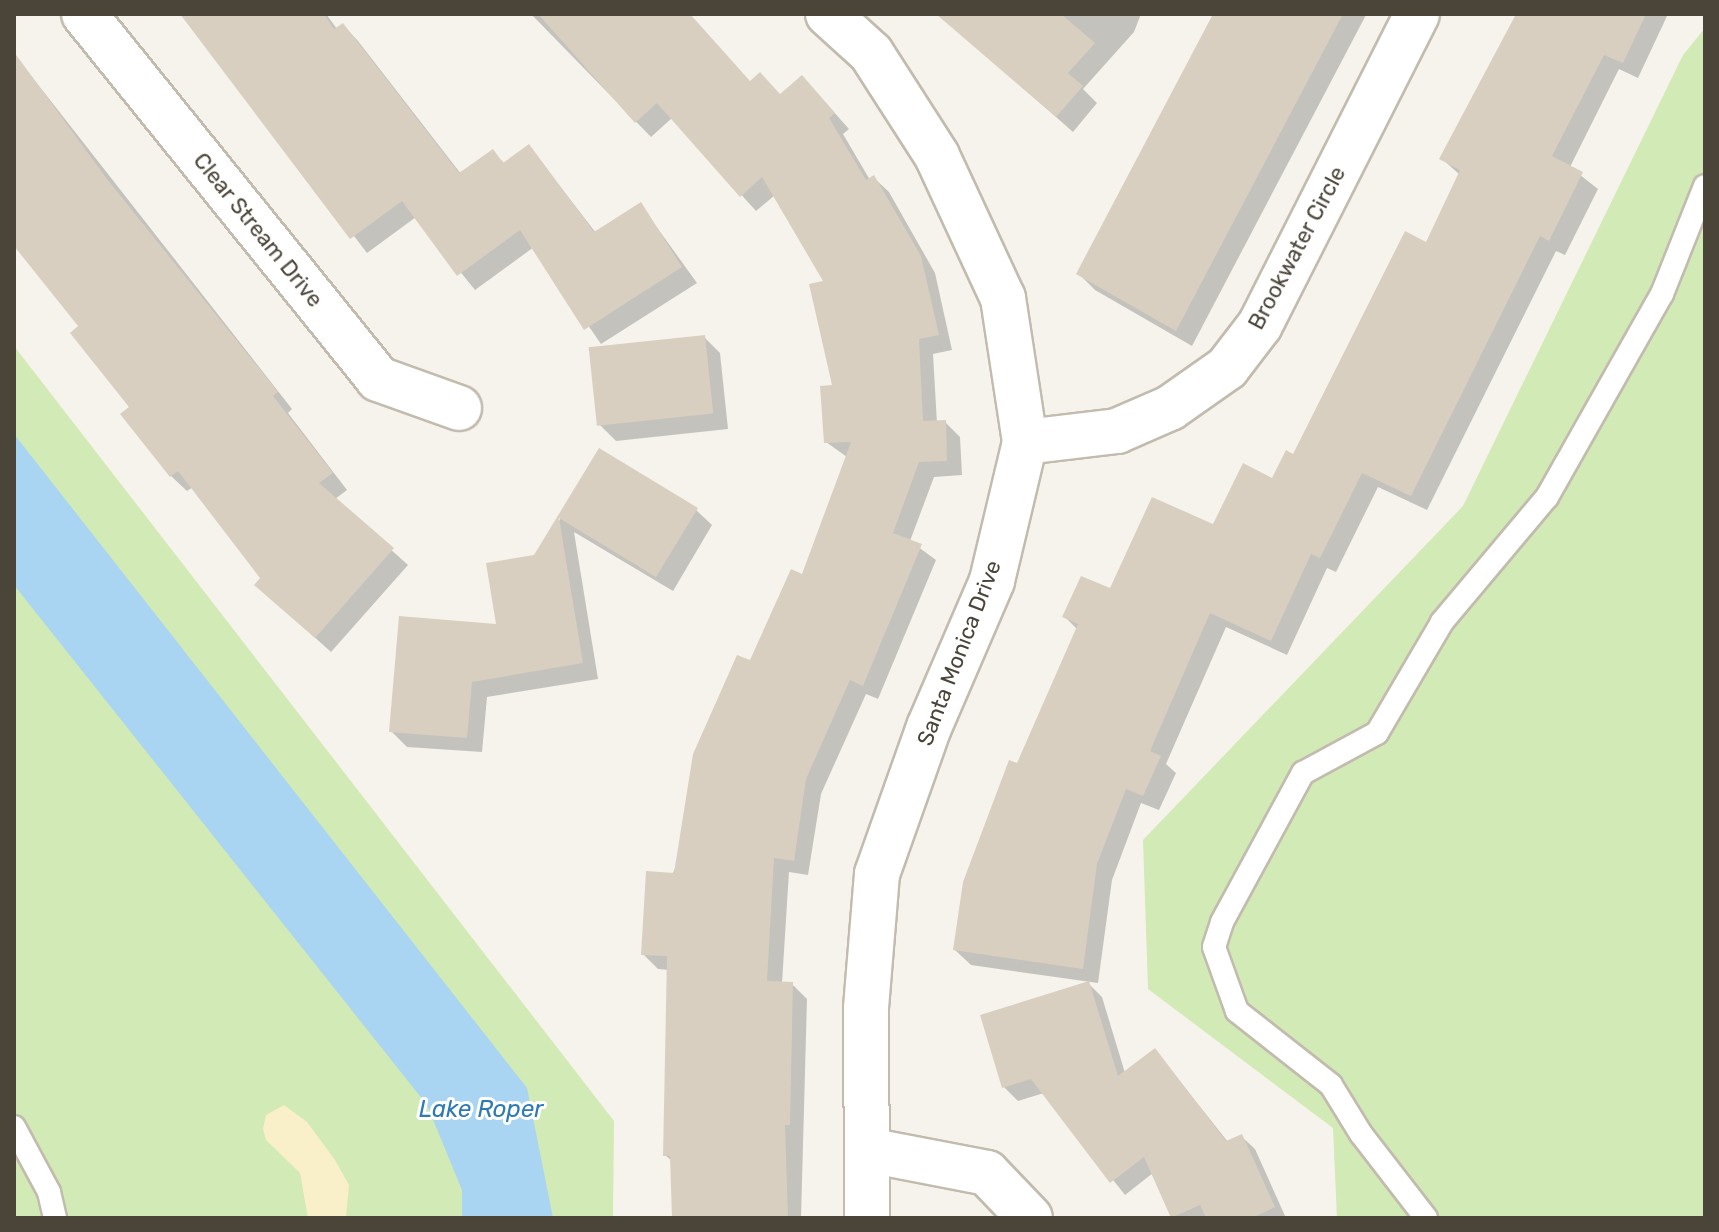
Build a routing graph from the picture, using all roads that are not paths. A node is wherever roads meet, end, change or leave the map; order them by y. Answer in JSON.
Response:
{"nodes":[{"id":1,"x":84,"y":14,"type":"edge"},
{"id":2,"x":828,"y":14,"type":"edge"},
{"id":3,"x":1417,"y":14,"type":"edge"},
{"id":4,"x":1705,"y":186,"type":"edge"},
{"id":5,"x":459,"y":408,"type":"dead end"},
{"id":6,"x":1025,"y":442,"type":"junction"},
{"id":7,"x":14,"y":1127,"type":"edge"},
{"id":8,"x":868,"y":1150,"type":"junction"},
{"id":9,"x":55,"y":1218,"type":"edge"},
{"id":10,"x":867,"y":1218,"type":"edge"},
{"id":11,"x":1030,"y":1218,"type":"edge"},
{"id":12,"x":1426,"y":1218,"type":"edge"}],
"edges":[{"from":1,"to":5,"type":"street","name":"Clear Stream Drive"},
{"from":2,"to":6,"type":"street","name":"Santa Monica Drive"},
{"from":3,"to":6,"type":"street","name":"Brookwater Circle"},
{"from":4,"to":12,"type":"lane"},
{"from":6,"to":8,"type":"street","name":"Santa Monica Drive"},
{"from":7,"to":9,"type":"lane"},
{"from":8,"to":10,"type":"street","name":"Santa Monica Drive"},
{"from":8,"to":11,"type":"street"}]}
